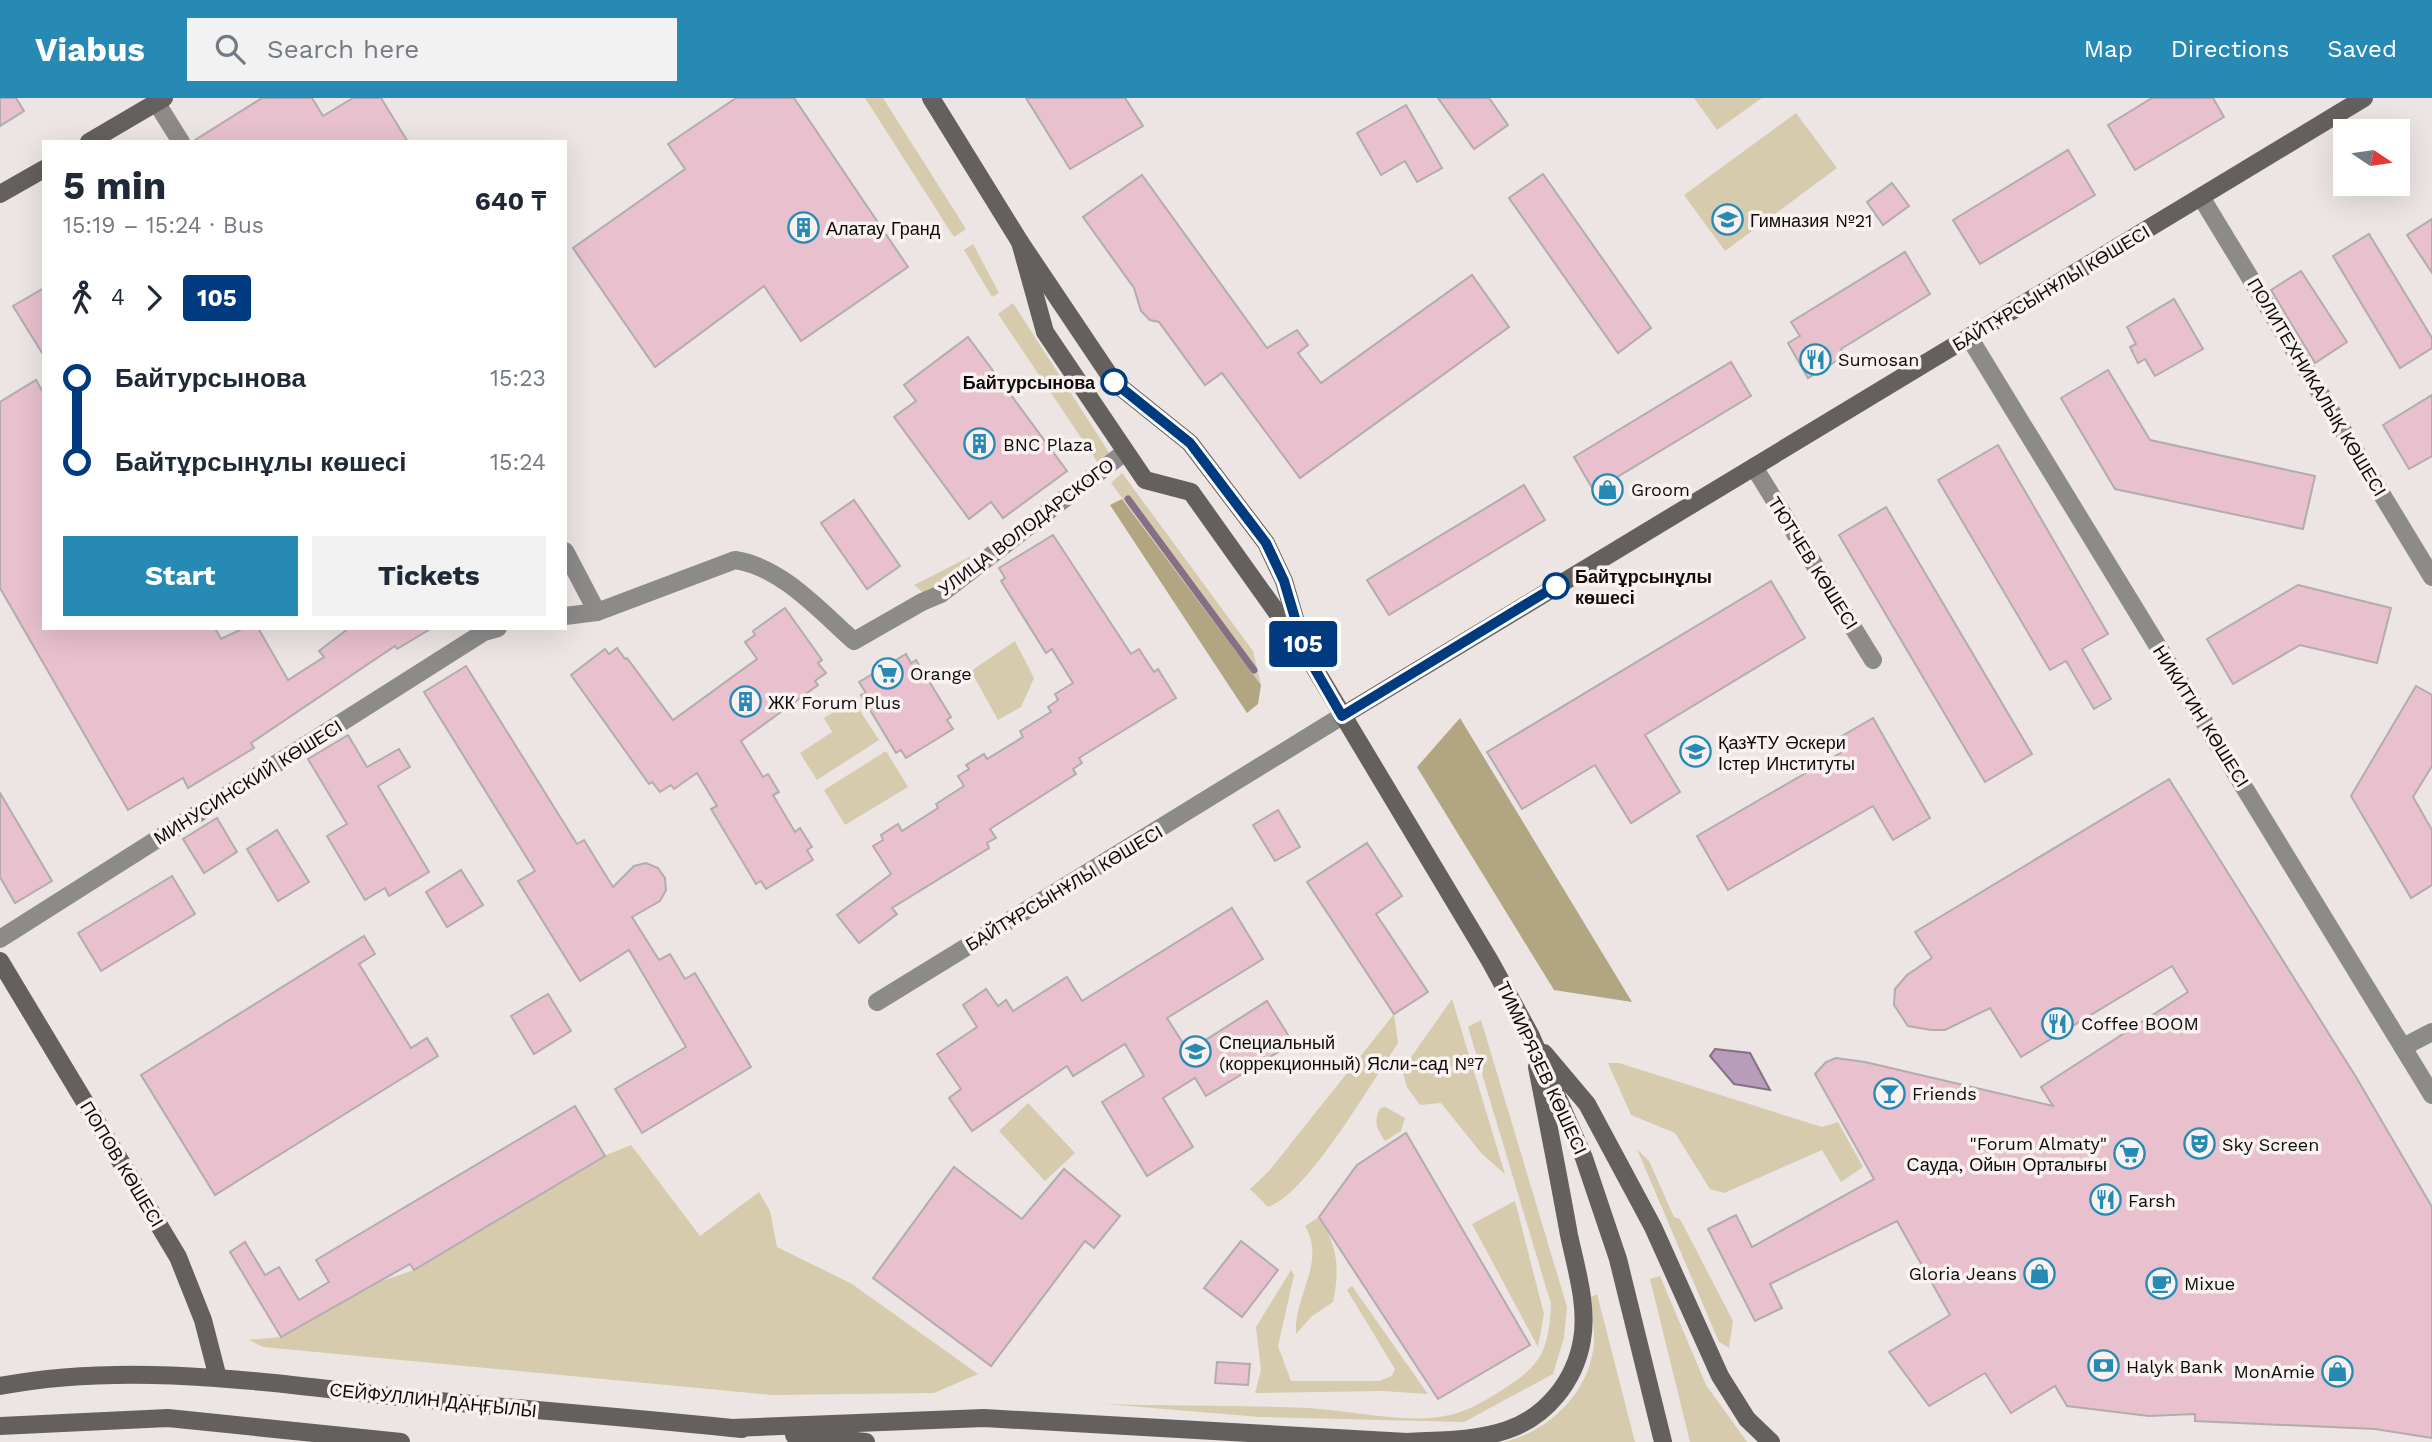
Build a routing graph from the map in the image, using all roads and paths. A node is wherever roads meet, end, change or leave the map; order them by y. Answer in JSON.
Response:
{"nodes":[{"id":1,"x":931,"y":98,"type":"edge"},
{"id":2,"x":2364,"y":98,"type":"edge"},
{"id":3,"x":160,"y":100,"type":"edge"},
{"id":4,"x":92,"y":140,"type":"edge"},
{"id":5,"x":180,"y":140,"type":"edge"},
{"id":6,"x":42,"y":170,"type":"edge"},
{"id":7,"x":0,"y":194,"type":"edge"},
{"id":8,"x":2202,"y":197,"type":"junction"},
{"id":9,"x":1020,"y":242,"type":"junction"},
{"id":10,"x":1969,"y":337,"type":"junction"},
{"id":11,"x":1125,"y":452,"type":"junction"},
{"id":12,"x":1754,"y":467,"type":"junction"},
{"id":13,"x":567,"y":555,"type":"edge"},
{"id":14,"x":2432,"y":577,"type":"edge"},
{"id":15,"x":597,"y":612,"type":"junction"},
{"id":16,"x":567,"y":616,"type":"edge"},
{"id":17,"x":491,"y":630,"type":"edge"},
{"id":18,"x":1305,"y":652,"type":"junction"},
{"id":19,"x":1873,"y":660,"type":"dead end"},
{"id":20,"x":1342,"y":716,"type":"junction"},
{"id":21,"x":0,"y":939,"type":"edge"},
{"id":22,"x":0,"y":961,"type":"edge"},
{"id":23,"x":877,"y":1002,"type":"dead end"},
{"id":24,"x":2432,"y":1032,"type":"edge"},
{"id":25,"x":1531,"y":1036,"type":"junction"},
{"id":26,"x":2403,"y":1047,"type":"junction"},
{"id":27,"x":2432,"y":1095,"type":"edge"},
{"id":28,"x":218,"y":1378,"type":"junction"},
{"id":29,"x":0,"y":1386,"type":"edge"},
{"id":30,"x":0,"y":1426,"type":"edge"},
{"id":31,"x":732,"y":1428,"type":"junction"},
{"id":32,"x":401,"y":1442,"type":"edge"},
{"id":33,"x":866,"y":1442,"type":"edge"},
{"id":34,"x":1663,"y":1442,"type":"edge"},
{"id":35,"x":1771,"y":1442,"type":"edge"}],
"edges":[{"from":1,"to":9,"type":"street","name":"ТИМИРЯЗЕВ КӨШЕСІ"},
{"from":2,"to":8,"type":"street","name":"БАЙТҰРСЫНҰЛЫ КӨШЕСІ"},
{"from":3,"to":4,"type":"street"},
{"from":3,"to":5,"type":"street"},
{"from":6,"to":7,"type":"street"},
{"from":8,"to":10,"type":"street","name":"БАЙТҰРСЫНҰЛЫ КӨШЕСІ"},
{"from":8,"to":14,"type":"street","name":"ПОЛИТЕХНИКАЛЫҚ КӨШЕСІ"},
{"from":9,"to":11,"type":"street","name":"ТИМИРЯЗЕВ КӨШЕСІ"},
{"from":9,"to":18,"type":"street","name":"ТИМИРЯЗЕВ КӨШЕСІ"},
{"from":10,"to":12,"type":"street","name":"БАЙТҰРСЫНҰЛЫ КӨШЕСІ"},
{"from":10,"to":26,"type":"street","name":"НИКИТИН КӨШЕСІ"},
{"from":11,"to":15,"type":"street","name":"УЛИЦА ВОЛОДАРСКОГО"},
{"from":11,"to":18,"type":"street","name":"ТИМИРЯЗЕВ КӨШЕСІ"},
{"from":12,"to":19,"type":"street","name":"ТЮТЧЕВ КӨШЕСІ"},
{"from":12,"to":20,"type":"street","name":"БАЙТҰРСЫНҰЛЫ КӨШЕСІ"},
{"from":13,"to":15,"type":"street"},
{"from":15,"to":16,"type":"street"},
{"from":17,"to":21,"type":"street","name":"МИНУСИНСКИЙ КӨШЕСІ"},
{"from":18,"to":20,"type":"street","name":"ТИМИРЯЗЕВ КӨШЕСІ"},
{"from":20,"to":23,"type":"street","name":"БАЙТҰРСЫНҰЛЫ КӨШЕСІ"},
{"from":20,"to":25,"type":"street","name":"ТИМИРЯЗЕВ КӨШЕСІ"},
{"from":22,"to":28,"type":"street","name":"ПОПОВ КӨШЕСІ"},
{"from":24,"to":26,"type":"street"},
{"from":25,"to":31,"type":"street"},
{"from":25,"to":34,"type":"street","name":"ТИМИРЯЗЕВ КӨШЕСІ"},
{"from":25,"to":35,"type":"street"},
{"from":26,"to":27,"type":"street","name":"НИКИТИН КӨШЕСІ"},
{"from":28,"to":29,"type":"street","name":"СЕЙФУЛЛИН ДАҢҒЫЛЫ"},
{"from":28,"to":31,"type":"street","name":"СЕЙФУЛЛИН ДАҢҒЫЛЫ"},
{"from":30,"to":32,"type":"street"},
{"from":31,"to":33,"type":"street","name":"СЕЙФУЛЛИН ДАҢҒЫЛЫ"}]}
